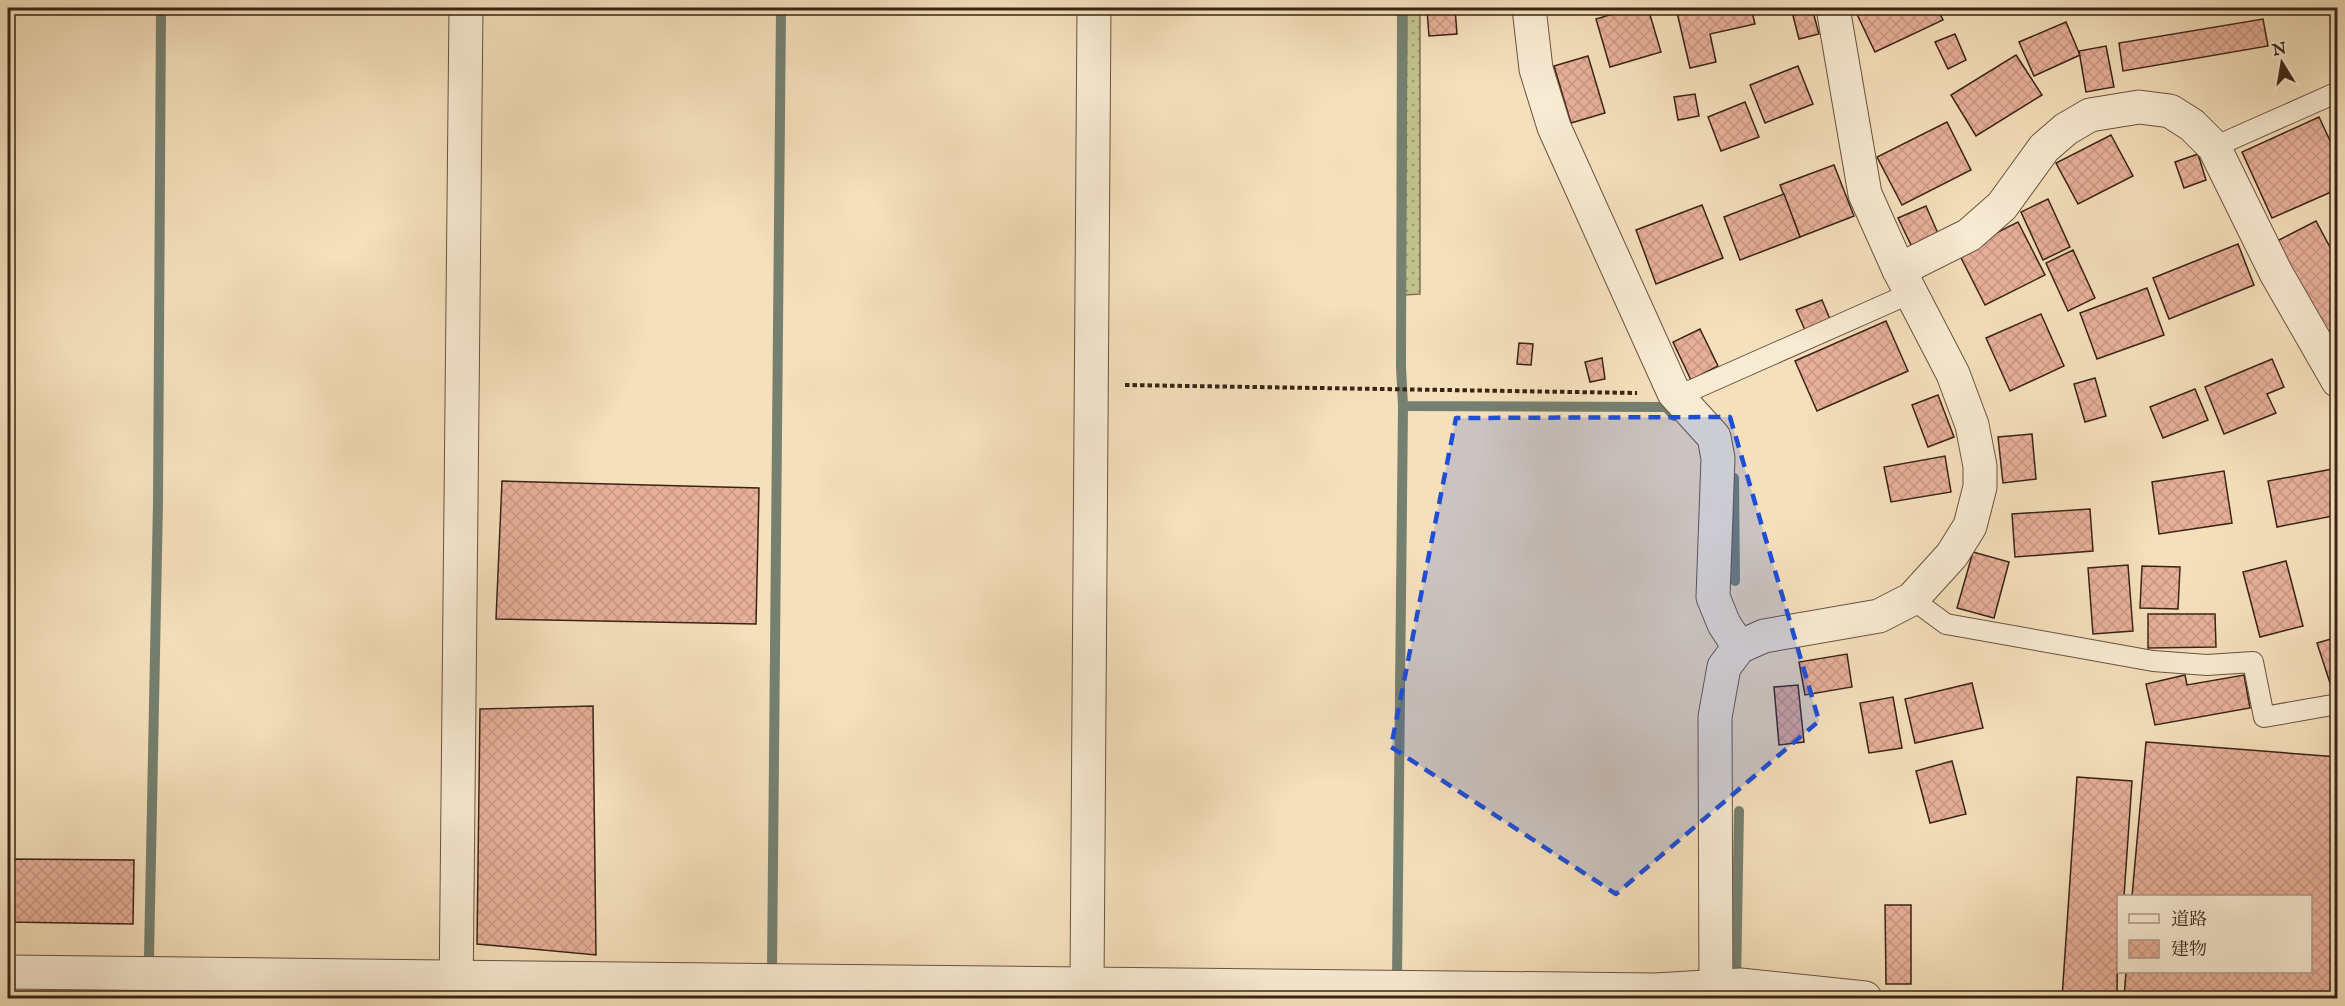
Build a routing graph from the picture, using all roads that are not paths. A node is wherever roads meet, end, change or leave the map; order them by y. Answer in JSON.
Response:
{"nodes":[{"id":1,"x":466,"y":8,"type":"edge"},
{"id":2,"x":1094,"y":8,"type":"edge"},
{"id":3,"x":1529,"y":8,"type":"edge"},
{"id":4,"x":1833,"y":8,"type":"edge"},
{"id":5,"x":2337,"y":92,"type":"edge"},
{"id":6,"x":2214,"y":147,"type":"junction"},
{"id":7,"x":1905,"y":281,"type":"junction"},
{"id":8,"x":2337,"y":381,"type":"edge"},
{"id":9,"x":1674,"y":393,"type":"junction"},
{"id":10,"x":1912,"y":599,"type":"junction"},
{"id":11,"x":1739,"y":647,"type":"junction"},
{"id":12,"x":2337,"y":704,"type":"edge"},
{"id":13,"x":8,"y":972,"type":"edge"},
{"id":14,"x":456,"y":987,"type":"edge"},
{"id":15,"x":1087,"y":992,"type":"edge"},
{"id":16,"x":1716,"y":992,"type":"edge"},
{"id":17,"x":1865,"y":999,"type":"edge"}],
"edges":[{"from":1,"to":14,"type":"street"},
{"from":2,"to":15,"type":"street"},
{"from":3,"to":9,"type":"street"},
{"from":4,"to":7,"type":"street"},
{"from":5,"to":6,"type":"lane"},
{"from":6,"to":7,"type":"street"},
{"from":6,"to":8,"type":"street"},
{"from":7,"to":9,"type":"lane"},
{"from":7,"to":10,"type":"street"},
{"from":9,"to":11,"type":"street"},
{"from":10,"to":11,"type":"street"},
{"from":10,"to":12,"type":"lane"},
{"from":11,"to":16,"type":"street"},
{"from":13,"to":14,"type":"street"},
{"from":14,"to":15,"type":"street"},
{"from":15,"to":16,"type":"street"},
{"from":16,"to":17,"type":"street"}]}
